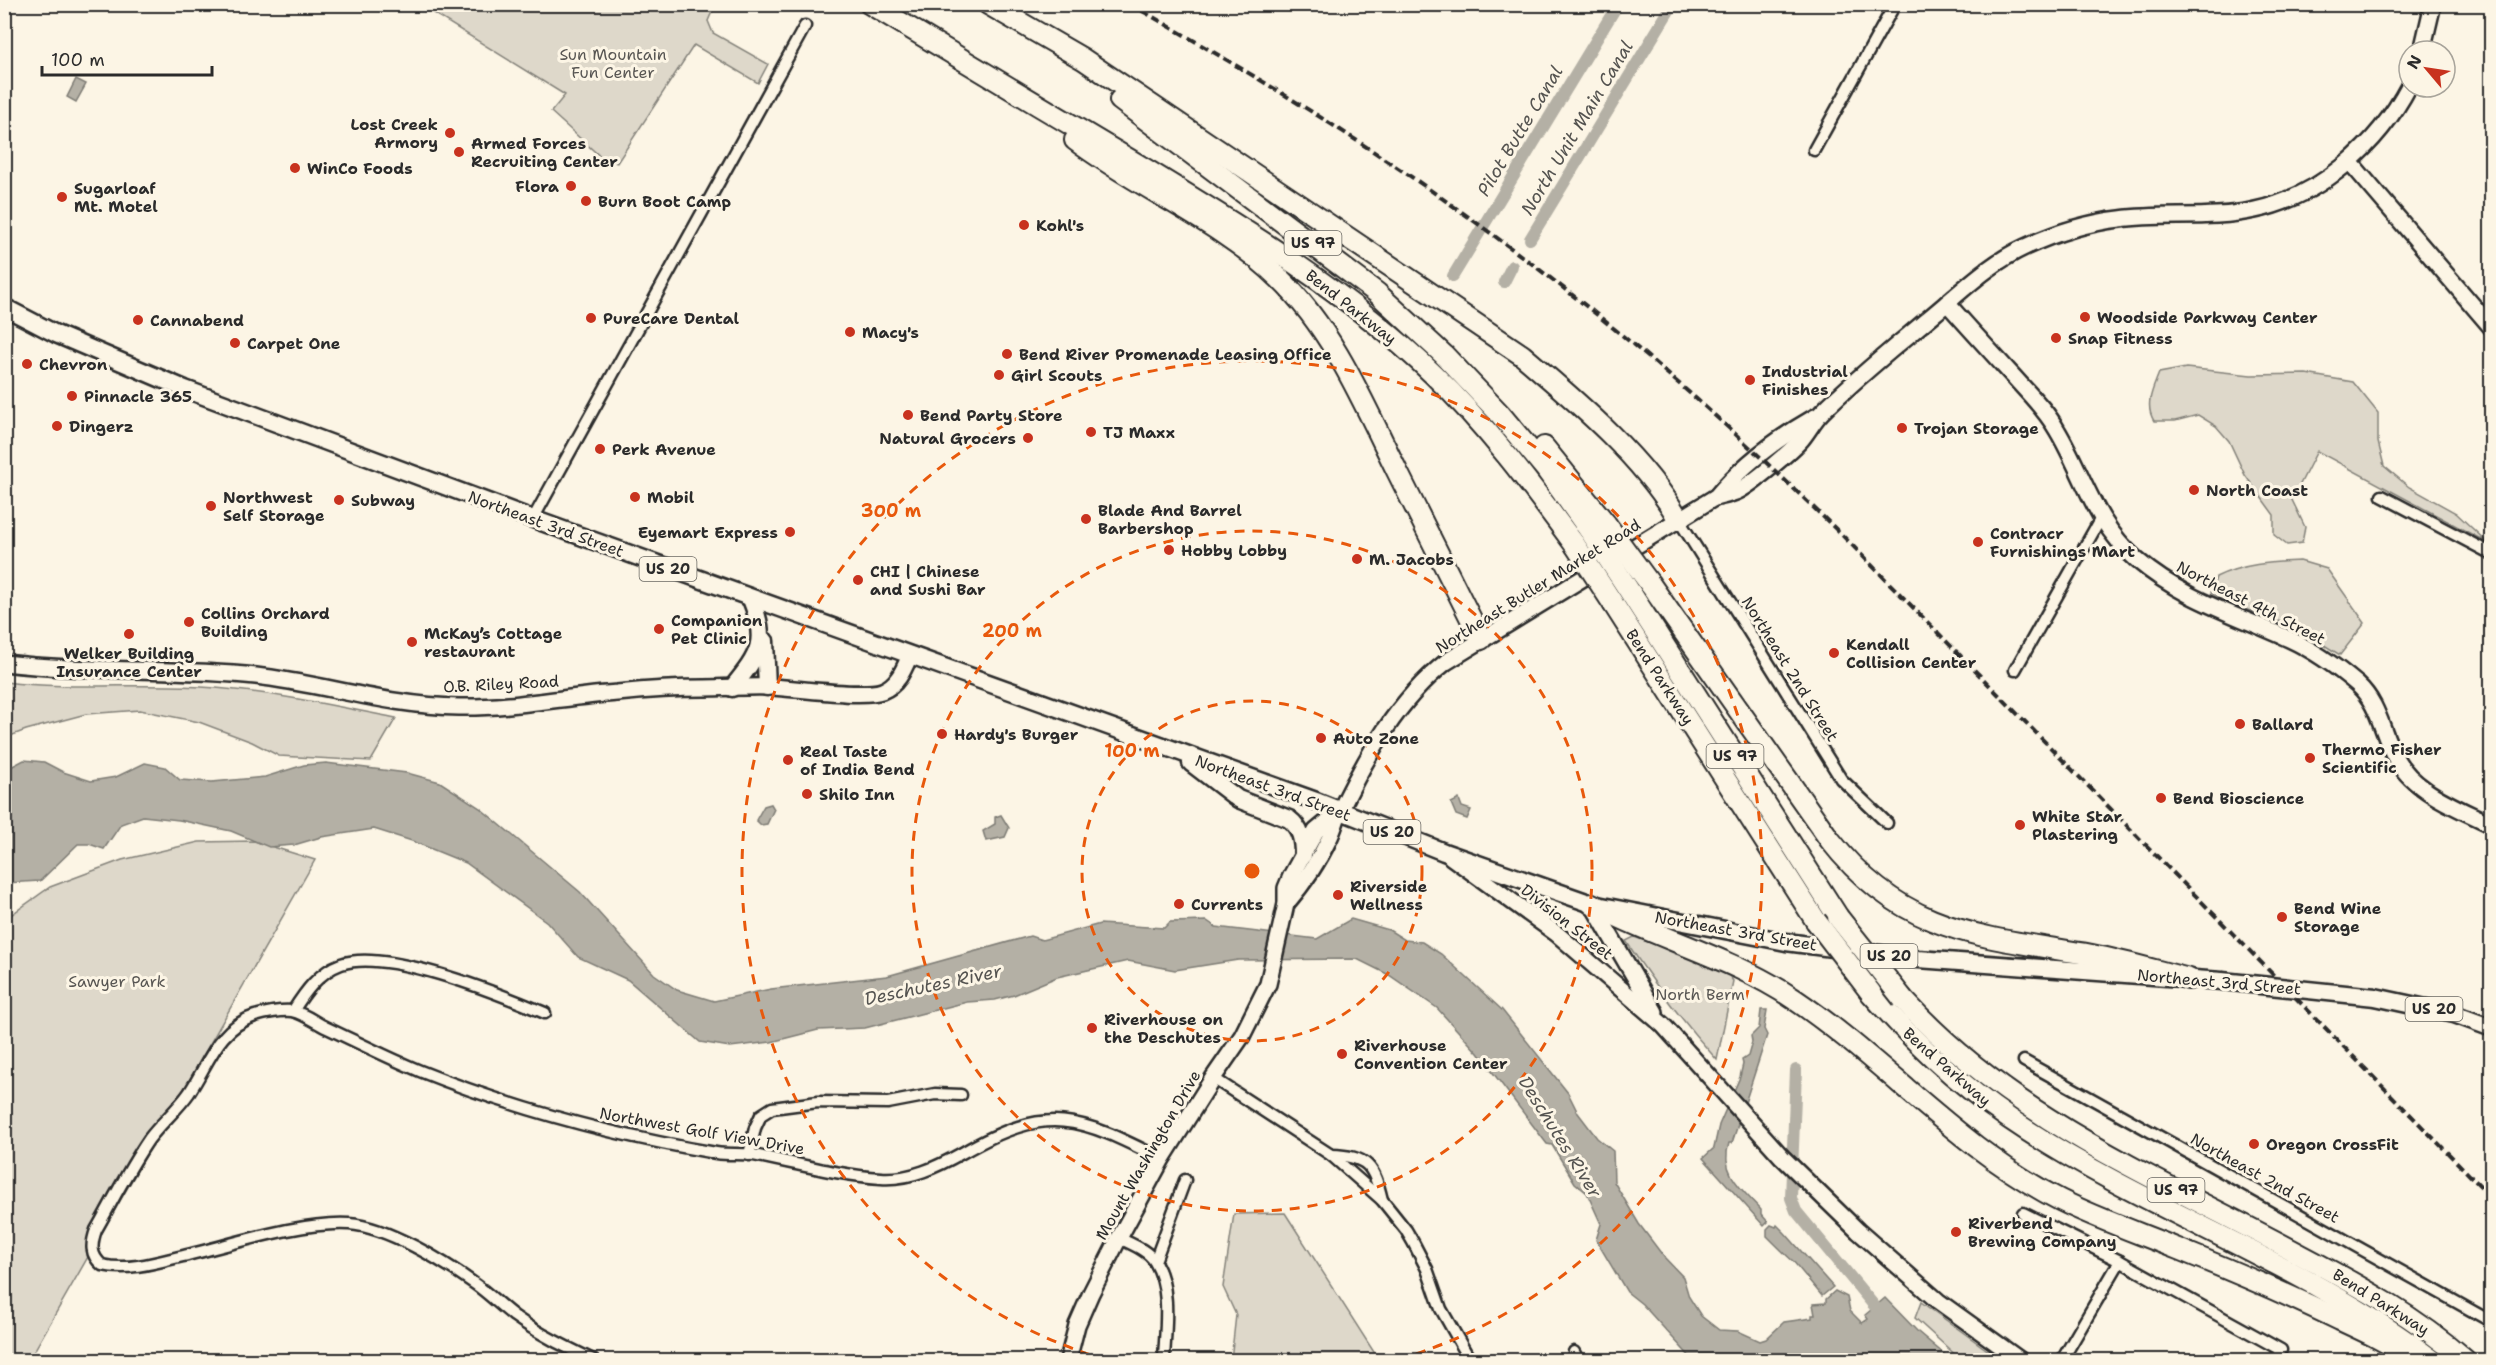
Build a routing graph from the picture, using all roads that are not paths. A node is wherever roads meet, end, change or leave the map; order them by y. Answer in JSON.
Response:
{"nodes":[{"id":1,"x":870,"y":4,"type":"edge"},
{"id":2,"x":987,"y":4,"type":"edge"},
{"id":3,"x":1895,"y":4,"type":"edge"},
{"id":4,"x":2433,"y":4,"type":"edge"},
{"id":5,"x":806,"y":26,"type":"dead end"},
{"id":6,"x":2425,"y":39,"type":"edge"},
{"id":7,"x":989,"y":76,"type":"junction"},
{"id":8,"x":2402,"y":99,"type":"edge"},
{"id":9,"x":1814,"y":150,"type":"dead end"},
{"id":10,"x":2350,"y":162,"type":"junction"},
{"id":11,"x":1947,"y":303,"type":"junction"},
{"id":12,"x":4,"y":307,"type":"edge"},
{"id":13,"x":2492,"y":328,"type":"edge"},
{"id":14,"x":2382,"y":496,"type":"dead end"},
{"id":15,"x":2101,"y":518,"type":"junction"},
{"id":16,"x":533,"y":519,"type":"junction"},
{"id":17,"x":1679,"y":520,"type":"junction"},
{"id":18,"x":1599,"y":529,"type":"junction"},
{"id":19,"x":2492,"y":554,"type":"edge"},
{"id":20,"x":751,"y":598,"type":"junction"},
{"id":21,"x":760,"y":622,"type":"junction"},
{"id":22,"x":1481,"y":639,"type":"junction"},
{"id":23,"x":910,"y":655,"type":"junction"},
{"id":24,"x":4,"y":663,"type":"edge"},
{"id":25,"x":2015,"y":670,"type":"dead end"},
{"id":26,"x":767,"y":687,"type":"junction"},
{"id":27,"x":732,"y":688,"type":"junction"},
{"id":28,"x":1178,"y":753,"type":"junction"},
{"id":29,"x":1339,"y":812,"type":"junction"},
{"id":30,"x":1887,"y":823,"type":"dead end"},
{"id":31,"x":2492,"y":825,"type":"edge"},
{"id":32,"x":1444,"y":852,"type":"junction"},
{"id":33,"x":1303,"y":855,"type":"junction"},
{"id":34,"x":1287,"y":904,"type":"junction"},
{"id":35,"x":1592,"y":904,"type":"junction"},
{"id":36,"x":2189,"y":979,"type":"junction"},
{"id":37,"x":293,"y":1011,"type":"junction"},
{"id":38,"x":545,"y":1013,"type":"dead end"},
{"id":39,"x":1663,"y":1025,"type":"junction"},
{"id":40,"x":2492,"y":1028,"type":"edge"},
{"id":41,"x":2024,"y":1061,"type":"dead end"},
{"id":42,"x":1213,"y":1078,"type":"junction"},
{"id":43,"x":961,"y":1095,"type":"dead end"},
{"id":44,"x":749,"y":1155,"type":"junction"},
{"id":45,"x":1331,"y":1155,"type":"junction"},
{"id":46,"x":1162,"y":1160,"type":"junction"},
{"id":47,"x":1185,"y":1180,"type":"dead end"},
{"id":48,"x":1382,"y":1200,"type":"junction"},
{"id":49,"x":2023,"y":1213,"type":"dead end"},
{"id":50,"x":1119,"y":1238,"type":"junction"},
{"id":51,"x":1155,"y":1261,"type":"junction"},
{"id":52,"x":2120,"y":1261,"type":"junction"},
{"id":53,"x":2492,"y":1323,"type":"edge"},
{"id":54,"x":2278,"y":1355,"type":"edge"},
{"id":55,"x":594,"y":1360,"type":"edge"},
{"id":56,"x":1068,"y":1360,"type":"edge"},
{"id":57,"x":1164,"y":1360,"type":"edge"},
{"id":58,"x":1470,"y":1360,"type":"edge"},
{"id":59,"x":2020,"y":1360,"type":"edge"},
{"id":60,"x":2061,"y":1360,"type":"edge"},
{"id":61,"x":2415,"y":1360,"type":"edge"},
{"id":62,"x":2432,"y":1360,"type":"edge"},
{"id":63,"x":2465,"y":1360,"type":"edge"}],
"edges":[{"from":1,"to":7,"type":"highway","name":"Bend Parkway","number":"US 97"},
{"from":2,"to":17,"type":"highway"},
{"from":2,"to":18,"type":"highway","name":"Bend Parkway","number":"US 97"},
{"from":3,"to":9,"type":"street"},
{"from":4,"to":6,"type":"main road"},
{"from":5,"to":16,"type":"street"},
{"from":7,"to":22,"type":"highway"},
{"from":7,"to":62,"type":"highway","name":"Bend Parkway","number":"US 97","bridge":true},
{"from":8,"to":10,"type":"main road","name":"Northeast Butler Market Road"},
{"from":10,"to":11,"type":"main road","name":"Northeast Butler Market Road"},
{"from":10,"to":13,"type":"main road"},
{"from":11,"to":15,"type":"main road","name":"Northeast 4th Street"},
{"from":11,"to":17,"type":"main road","name":"Northeast Butler Market Road"},
{"from":12,"to":16,"type":"main road","name":"Northeast 3rd Street","number":"US 20"},
{"from":14,"to":19,"type":"street"},
{"from":15,"to":25,"type":"street"},
{"from":15,"to":31,"type":"main road","name":"Northeast 4th Street"},
{"from":16,"to":20,"type":"main road","name":"Northeast 3rd Street","number":"US 20"},
{"from":17,"to":22,"type":"main road","name":"Northeast Butler Market Road"},
{"from":17,"to":30,"type":"street","name":"Northeast 2nd Street"},
{"from":18,"to":36,"type":"highway","bridge":true},
{"from":18,"to":63,"type":"highway","name":"Bend Parkway","number":"US 97","bridge":true},
{"from":20,"to":21,"type":"main road"},
{"from":20,"to":23,"type":"main road","name":"Northeast 3rd Street","number":"US 20"},
{"from":21,"to":26,"type":"main road"},
{"from":21,"to":27,"type":"main road"},
{"from":22,"to":29,"type":"main road","name":"Northeast Butler Market Road"},
{"from":23,"to":26,"type":"main road","name":"O.B. Riley Road"},
{"from":23,"to":28,"type":"main road","name":"Northeast 3rd Street","number":"US 20"},
{"from":24,"to":27,"type":"main road","name":"O.B. Riley Road"},
{"from":26,"to":27,"type":"main road","name":"O.B. Riley Road"},
{"from":28,"to":29,"type":"main road","name":"Northeast 3rd Street","number":"US 20"},
{"from":28,"to":33,"type":"main road"},
{"from":29,"to":32,"type":"main road","name":"Northeast 3rd Street","number":"US 20"},
{"from":29,"to":33,"type":"main road","name":"Mount Washington Drive"},
{"from":29,"to":34,"type":"main road","name":"Mount Washington Drive"},
{"from":32,"to":35,"type":"main road","name":"Northeast 3rd Street","number":"US 20"},
{"from":32,"to":39,"type":"main road","name":"Division Street"},
{"from":33,"to":34,"type":"main road","name":"Mount Washington Drive"},
{"from":34,"to":42,"type":"main road","name":"Mount Washington Drive"},
{"from":35,"to":36,"type":"main road","name":"Northeast 3rd Street","number":"US 20"},
{"from":35,"to":39,"type":"main road","name":"Division Street"},
{"from":35,"to":61,"type":"highway"},
{"from":36,"to":40,"type":"main road","name":"Northeast 3rd Street","number":"US 20","bridge":true},
{"from":37,"to":38,"type":"street"},
{"from":37,"to":44,"type":"street","name":"Northwest Golf View Drive"},
{"from":37,"to":55,"type":"street"},
{"from":39,"to":59,"type":"main road","name":"Division Street"},
{"from":41,"to":53,"type":"street","name":"Northeast 2nd Street"},
{"from":42,"to":45,"type":"street"},
{"from":42,"to":46,"type":"main road","name":"Mount Washington Drive"},
{"from":43,"to":44,"type":"street"},
{"from":44,"to":46,"type":"street","name":"Northwest Golf View Drive"},
{"from":45,"to":48,"type":"street"},
{"from":45,"to":48,"type":"street"},
{"from":46,"to":50,"type":"main road","name":"Mount Washington Drive"},
{"from":47,"to":51,"type":"street"},
{"from":48,"to":58,"type":"street"},
{"from":49,"to":52,"type":"street"},
{"from":50,"to":51,"type":"street"},
{"from":50,"to":56,"type":"main road","name":"Mount Washington Drive"},
{"from":51,"to":57,"type":"street"},
{"from":52,"to":54,"type":"street"},
{"from":52,"to":60,"type":"street"}]}
